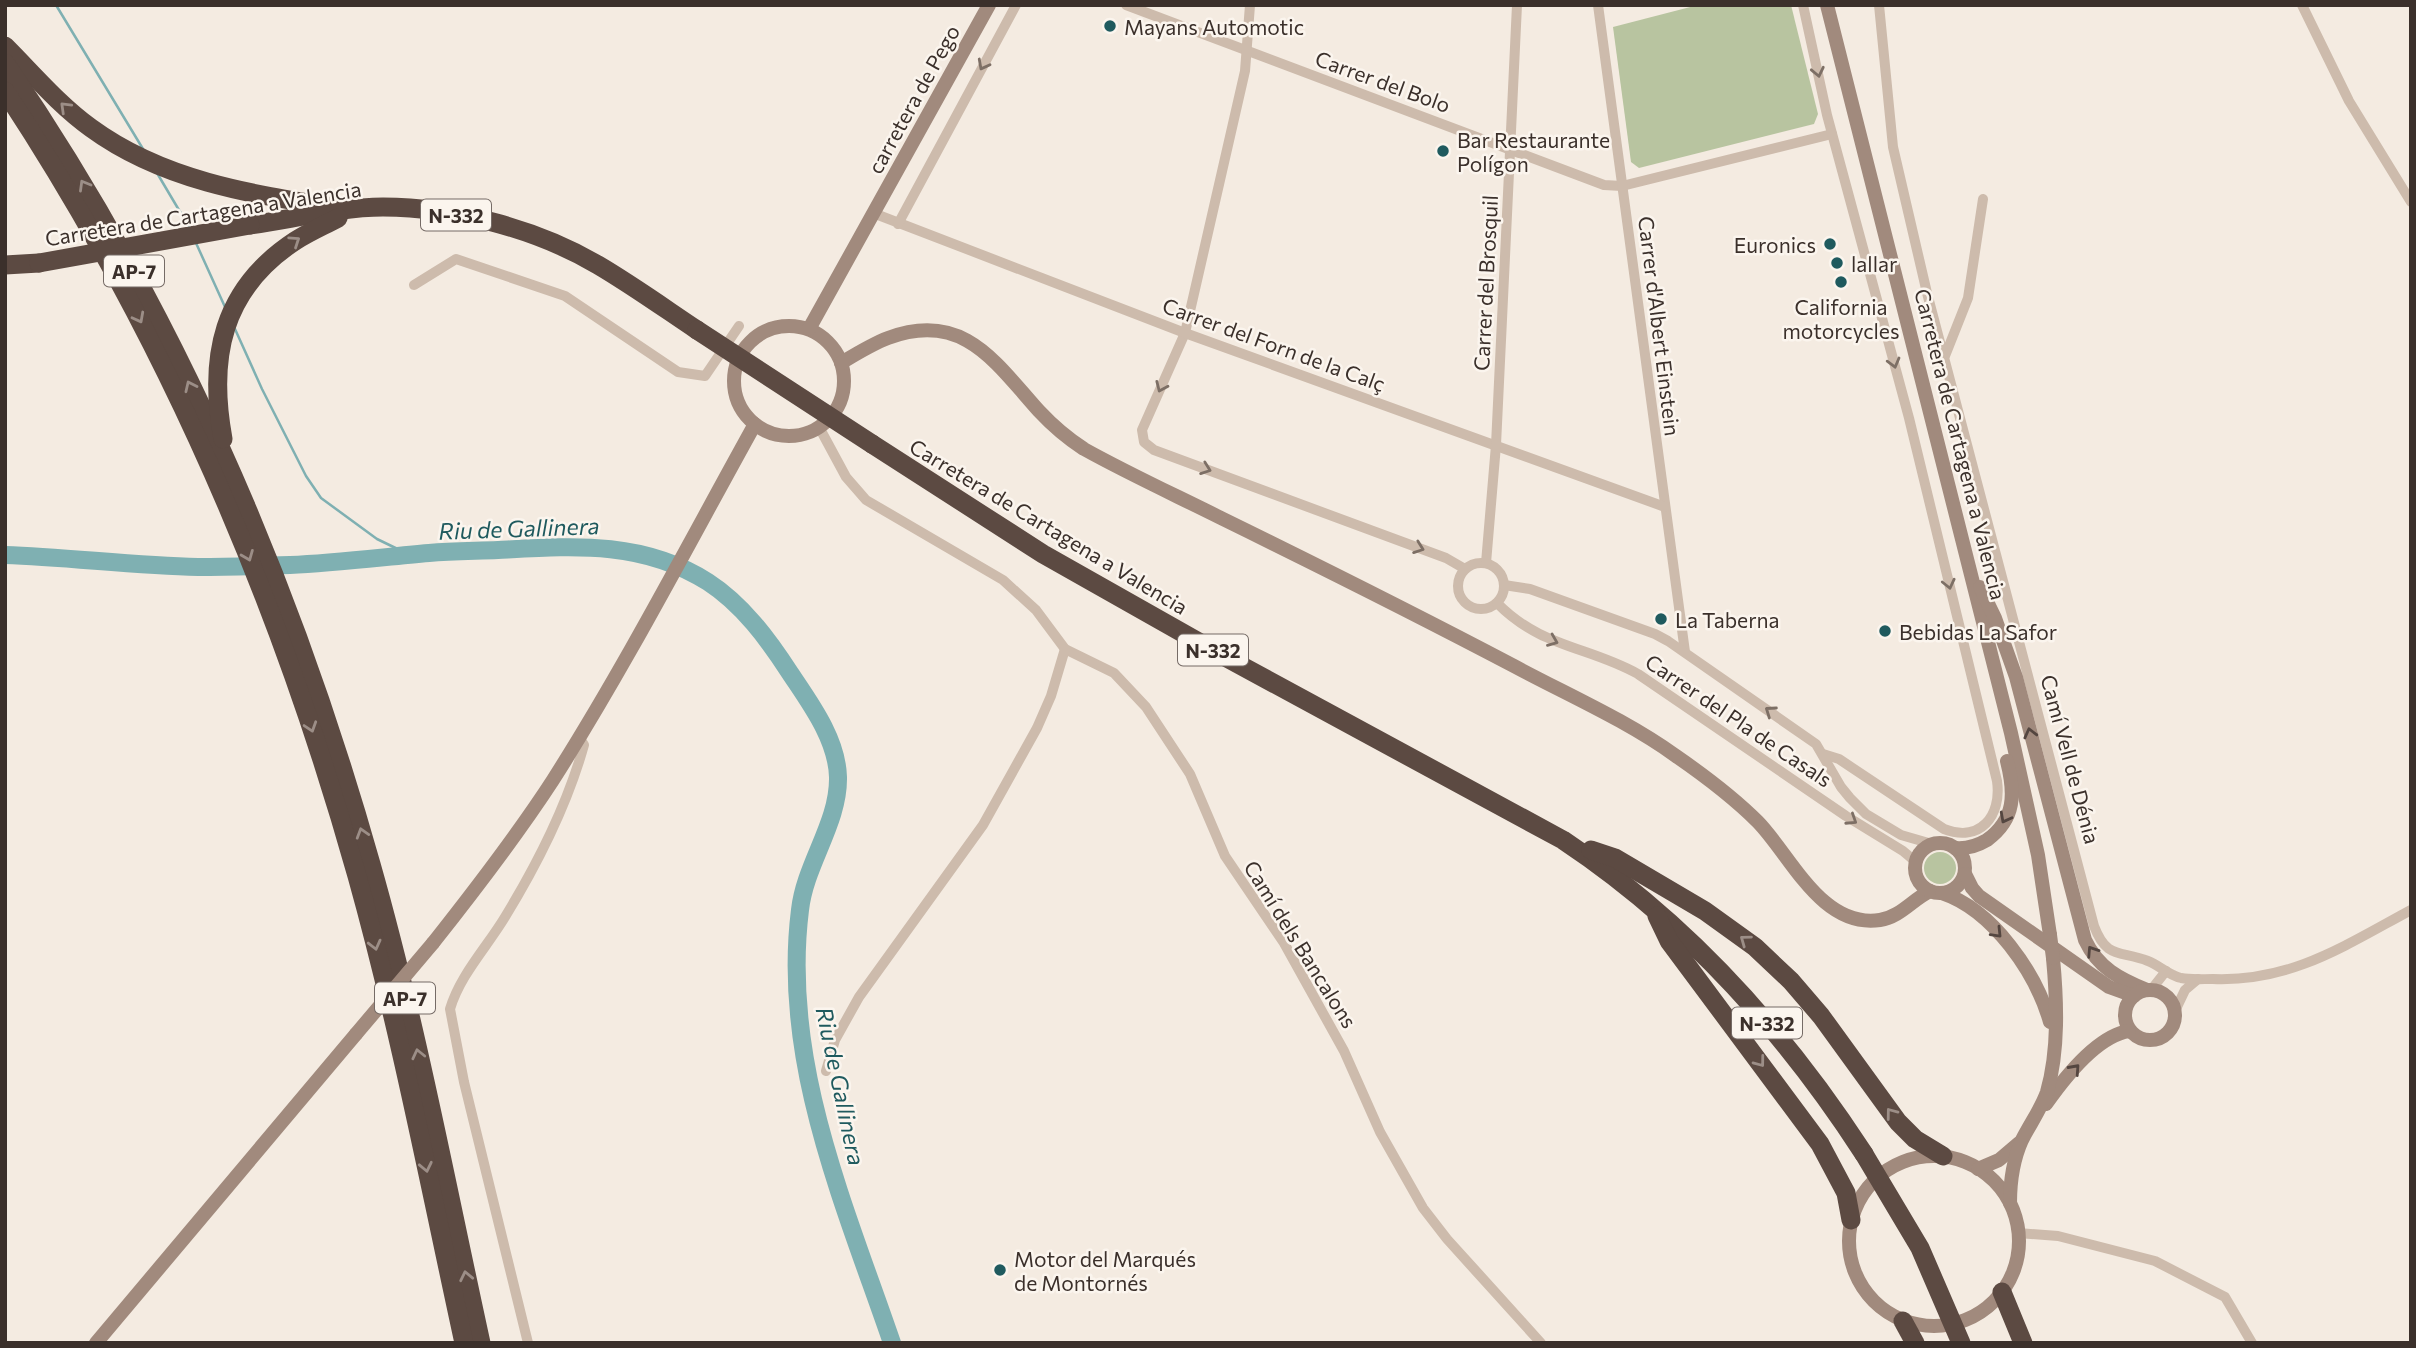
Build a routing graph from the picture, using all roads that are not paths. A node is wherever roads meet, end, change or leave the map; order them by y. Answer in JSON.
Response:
{"nodes":[{"id":1,"x":989,"y":5,"type":"edge"},
{"id":2,"x":1016,"y":5,"type":"edge"},
{"id":3,"x":1126,"y":5,"type":"edge"},
{"id":4,"x":1250,"y":5,"type":"edge"},
{"id":5,"x":1517,"y":5,"type":"edge"},
{"id":6,"x":1598,"y":5,"type":"edge"},
{"id":7,"x":1803,"y":5,"type":"edge"},
{"id":8,"x":1827,"y":5,"type":"edge"},
{"id":9,"x":1878,"y":5,"type":"edge"},
{"id":10,"x":2302,"y":5,"type":"edge"},
{"id":11,"x":5,"y":46,"type":"edge"},
{"id":12,"x":1245,"y":50,"type":"junction"},
{"id":13,"x":5,"y":63,"type":"edge"},
{"id":14,"x":5,"y":91,"type":"edge"},
{"id":15,"x":5,"y":112,"type":"edge"},
{"id":16,"x":1832,"y":134,"type":"junction"},
{"id":17,"x":1511,"y":148,"type":"junction"},
{"id":18,"x":1622,"y":186,"type":"junction"},
{"id":19,"x":1983,"y":199,"type":"dead end"},
{"id":20,"x":2411,"y":202,"type":"edge"},
{"id":21,"x":355,"y":210,"type":"junction"},
{"id":22,"x":873,"y":213,"type":"junction"},
{"id":23,"x":84,"y":215,"type":"junction"},
{"id":24,"x":898,"y":224,"type":"junction"},
{"id":25,"x":5,"y":265,"type":"edge"},
{"id":26,"x":414,"y":285,"type":"dead end"},
{"id":27,"x":739,"y":326,"type":"dead end"},
{"id":28,"x":808,"y":329,"type":"junction"},
{"id":29,"x":1185,"y":332,"type":"junction"},
{"id":30,"x":1945,"y":356,"type":"junction"},
{"id":31,"x":841,"y":363,"type":"junction"},
{"id":32,"x":755,"y":424,"type":"junction"},
{"id":33,"x":819,"y":427,"type":"junction"},
{"id":34,"x":1496,"y":445,"type":"junction"},
{"id":35,"x":229,"y":467,"type":"junction"},
{"id":36,"x":230,"y":493,"type":"junction"},
{"id":37,"x":1665,"y":507,"type":"junction"},
{"id":38,"x":1967,"y":560,"type":"junction"},
{"id":39,"x":1486,"y":563,"type":"junction"},
{"id":40,"x":1465,"y":569,"type":"junction"},
{"id":41,"x":1504,"y":585,"type":"junction"},
{"id":42,"x":1497,"y":603,"type":"junction"},
{"id":43,"x":1065,"y":649,"type":"junction"},
{"id":44,"x":1685,"y":652,"type":"junction"},
{"id":45,"x":297,"y":661,"type":"junction"},
{"id":46,"x":579,"y":737,"type":"junction"},
{"id":47,"x":1823,"y":754,"type":"junction"},
{"id":48,"x":1563,"y":840,"type":"junction"},
{"id":49,"x":1932,"y":844,"type":"junction"},
{"id":50,"x":1955,"y":848,"type":"junction"},
{"id":51,"x":1916,"y":862,"type":"junction"},
{"id":52,"x":1965,"y":874,"type":"junction"},
{"id":53,"x":1917,"y":878,"type":"junction"},
{"id":54,"x":1942,"y":892,"type":"junction"},
{"id":55,"x":1979,"y":896,"type":"junction"},
{"id":56,"x":1909,"y":905,"type":"junction"},
{"id":57,"x":1652,"y":906,"type":"junction"},
{"id":58,"x":2411,"y":910,"type":"edge"},
{"id":59,"x":2166,"y":971,"type":"junction"},
{"id":60,"x":2182,"y":978,"type":"junction"},
{"id":61,"x":2198,"y":979,"type":"junction"},
{"id":62,"x":2139,"y":996,"type":"junction"},
{"id":63,"x":2181,"y":996,"type":"junction"},
{"id":64,"x":2175,"y":1011,"type":"junction"},
{"id":65,"x":2129,"y":1031,"type":"junction"},
{"id":66,"x":2054,"y":1041,"type":"junction"},
{"id":67,"x":826,"y":1072,"type":"dead end"},
{"id":68,"x":2033,"y":1122,"type":"junction"},
{"id":69,"x":2022,"y":1140,"type":"junction"},
{"id":70,"x":1943,"y":1157,"type":"junction"},
{"id":71,"x":1978,"y":1169,"type":"junction"},
{"id":72,"x":2010,"y":1204,"type":"junction"},
{"id":73,"x":1851,"y":1220,"type":"junction"},
{"id":74,"x":2018,"y":1233,"type":"junction"},
{"id":75,"x":2002,"y":1292,"type":"junction"},
{"id":76,"x":1903,"y":1321,"type":"junction"},
{"id":77,"x":96,"y":1343,"type":"edge"},
{"id":78,"x":464,"y":1343,"type":"edge"},
{"id":79,"x":481,"y":1343,"type":"edge"},
{"id":80,"x":528,"y":1343,"type":"edge"},
{"id":81,"x":1541,"y":1343,"type":"edge"},
{"id":82,"x":1914,"y":1343,"type":"edge"},
{"id":83,"x":1961,"y":1343,"type":"edge"},
{"id":84,"x":2023,"y":1343,"type":"edge"},
{"id":85,"x":2252,"y":1343,"type":"edge"}],
"edges":[{"from":1,"to":22,"type":"main road","name":"carretera de Pego"},
{"from":2,"to":24,"type":"street","one_way":true},
{"from":3,"to":12,"type":"street","name":"Carrer del Bolo"},
{"from":4,"to":12,"type":"street"},
{"from":5,"to":17,"type":"street","name":"Carrer del Brosquil"},
{"from":6,"to":18,"type":"street","name":"Carrer d'Albert Einstein"},
{"from":7,"to":16,"type":"street","one_way":true},
{"from":8,"to":38,"type":"main road","name":"Carretera de Cartagena a Valencia"},
{"from":9,"to":30,"type":"street","name":"Camí Vell de Dénia"},
{"from":10,"to":20,"type":"street"},
{"from":21,"to":11,"type":"highway","one_way":true},
{"from":12,"to":17,"type":"street","name":"Carrer del Bolo"},
{"from":12,"to":29,"type":"street"},
{"from":35,"to":13,"type":"highway","number":"AP-7","one_way":true},
{"from":14,"to":23,"type":"highway","number":"AP-7"},
{"from":15,"to":23,"type":"highway"},
{"from":16,"to":18,"type":"street","name":"Carrer del Bolo"},
{"from":16,"to":47,"type":"street","name":"Carrer del Pla de Casals","one_way":true},
{"from":17,"to":18,"type":"street","name":"Carrer del Bolo"},
{"from":17,"to":34,"type":"street","name":"Carrer del Brosquil"},
{"from":18,"to":37,"type":"street","name":"Carrer d'Albert Einstein"},
{"from":19,"to":30,"type":"street"},
{"from":21,"to":25,"type":"highway","name":"Carretera de Cartagena a Valencia","number":"N-332","bridge":true},
{"from":35,"to":21,"type":"highway","one_way":true},
{"from":21,"to":48,"type":"highway","name":"Carretera de Cartagena a Valencia","number":"N-332","bridge":true},
{"from":22,"to":24,"type":"street","name":"Carrer del Forn de la Calç"},
{"from":22,"to":28,"type":"main road","name":"carretera de Pego"},
{"from":23,"to":36,"type":"highway","number":"AP-7","one_way":true},
{"from":24,"to":29,"type":"street","name":"Carrer del Forn de la Calç"},
{"from":26,"to":27,"type":"street"},
{"from":28,"to":31,"type":"main road"},
{"from":28,"to":32,"type":"main road"},
{"from":29,"to":34,"type":"street","name":"Carrer del Forn de la Calç"},
{"from":29,"to":40,"type":"street","one_way":true},
{"from":30,"to":59,"type":"street","name":"Camí Vell de Dénia"},
{"from":31,"to":33,"type":"main road"},
{"from":31,"to":56,"type":"main road"},
{"from":32,"to":33,"type":"main road"},
{"from":32,"to":46,"type":"main road"},
{"from":33,"to":43,"type":"street"},
{"from":34,"to":37,"type":"street","name":"Carrer del Forn de la Calç"},
{"from":34,"to":39,"type":"street","name":"Carrer del Brosquil"},
{"from":35,"to":36,"type":"highway","number":"AP-7"},
{"from":36,"to":45,"type":"highway","number":"AP-7"},
{"from":37,"to":44,"type":"street","name":"Carrer d'Albert Einstein"},
{"from":38,"to":50,"type":"main road","one_way":true},
{"from":62,"to":38,"type":"main road","one_way":true},
{"from":38,"to":66,"type":"main road","name":"Carretera de Cartagena a Valencia","bridge":true},
{"from":39,"to":40,"type":"street"},
{"from":39,"to":41,"type":"street"},
{"from":40,"to":42,"type":"street"},
{"from":41,"to":42,"type":"street"},
{"from":41,"to":44,"type":"street","name":"Carrer del Pla de Casals"},
{"from":42,"to":51,"type":"street","name":"Carrer del Pla de Casals","one_way":true},
{"from":43,"to":67,"type":"street"},
{"from":43,"to":81,"type":"street","name":"Camí dels Bancalons"},
{"from":47,"to":44,"type":"street","name":"Carrer del Pla de Casals","one_way":true},
{"from":45,"to":78,"type":"highway","number":"AP-7","one_way":true},
{"from":79,"to":45,"type":"highway","number":"AP-7","one_way":true},
{"from":46,"to":77,"type":"main road","bridge":true},
{"from":46,"to":80,"type":"street"},
{"from":47,"to":49,"type":"street","name":"Carrer del Pla de Casals"},
{"from":48,"to":57,"type":"highway","name":"Carretera de Cartagena a Valencia","number":"N-332"},
{"from":70,"to":48,"type":"highway","one_way":true},
{"from":49,"to":50,"type":"main road"},
{"from":49,"to":51,"type":"main road"},
{"from":50,"to":52,"type":"main road"},
{"from":51,"to":53,"type":"main road"},
{"from":52,"to":54,"type":"main road"},
{"from":52,"to":55,"type":"main road"},
{"from":53,"to":54,"type":"main road"},
{"from":53,"to":56,"type":"main road"},
{"from":54,"to":55,"type":"main road"},
{"from":54,"to":56,"type":"main road"},
{"from":54,"to":66,"type":"main road","one_way":true},
{"from":55,"to":62,"type":"main road"},
{"from":57,"to":73,"type":"highway","one_way":true},
{"from":57,"to":83,"type":"highway","name":"Carretera de Cartagena a Valencia","number":"N-332","bridge":true},
{"from":58,"to":61,"type":"street"},
{"from":59,"to":60,"type":"street","name":"Camí Vell de Dénia"},
{"from":59,"to":62,"type":"street"},
{"from":60,"to":61,"type":"street"},
{"from":60,"to":63,"type":"street"},
{"from":61,"to":63,"type":"street"},
{"from":62,"to":64,"type":"main road"},
{"from":62,"to":65,"type":"main road"},
{"from":63,"to":64,"type":"street"},
{"from":64,"to":65,"type":"main road"},
{"from":68,"to":65,"type":"main road","one_way":true},
{"from":66,"to":68,"type":"main road","name":"Carretera de Cartagena a Valencia"},
{"from":68,"to":69,"type":"main road","name":"Carretera de Cartagena a Valencia"},
{"from":69,"to":71,"type":"main road","name":"Carretera de Cartagena a Valencia"},
{"from":69,"to":72,"type":"main road","name":"Carretera de Cartagena a Valencia"},
{"from":70,"to":71,"type":"main road"},
{"from":70,"to":73,"type":"main road"},
{"from":71,"to":72,"type":"main road"},
{"from":72,"to":74,"type":"main road"},
{"from":73,"to":76,"type":"main road"},
{"from":74,"to":75,"type":"main road"},
{"from":74,"to":85,"type":"street"},
{"from":75,"to":76,"type":"main road"},
{"from":75,"to":84,"type":"highway"},
{"from":76,"to":82,"type":"highway"}]}
